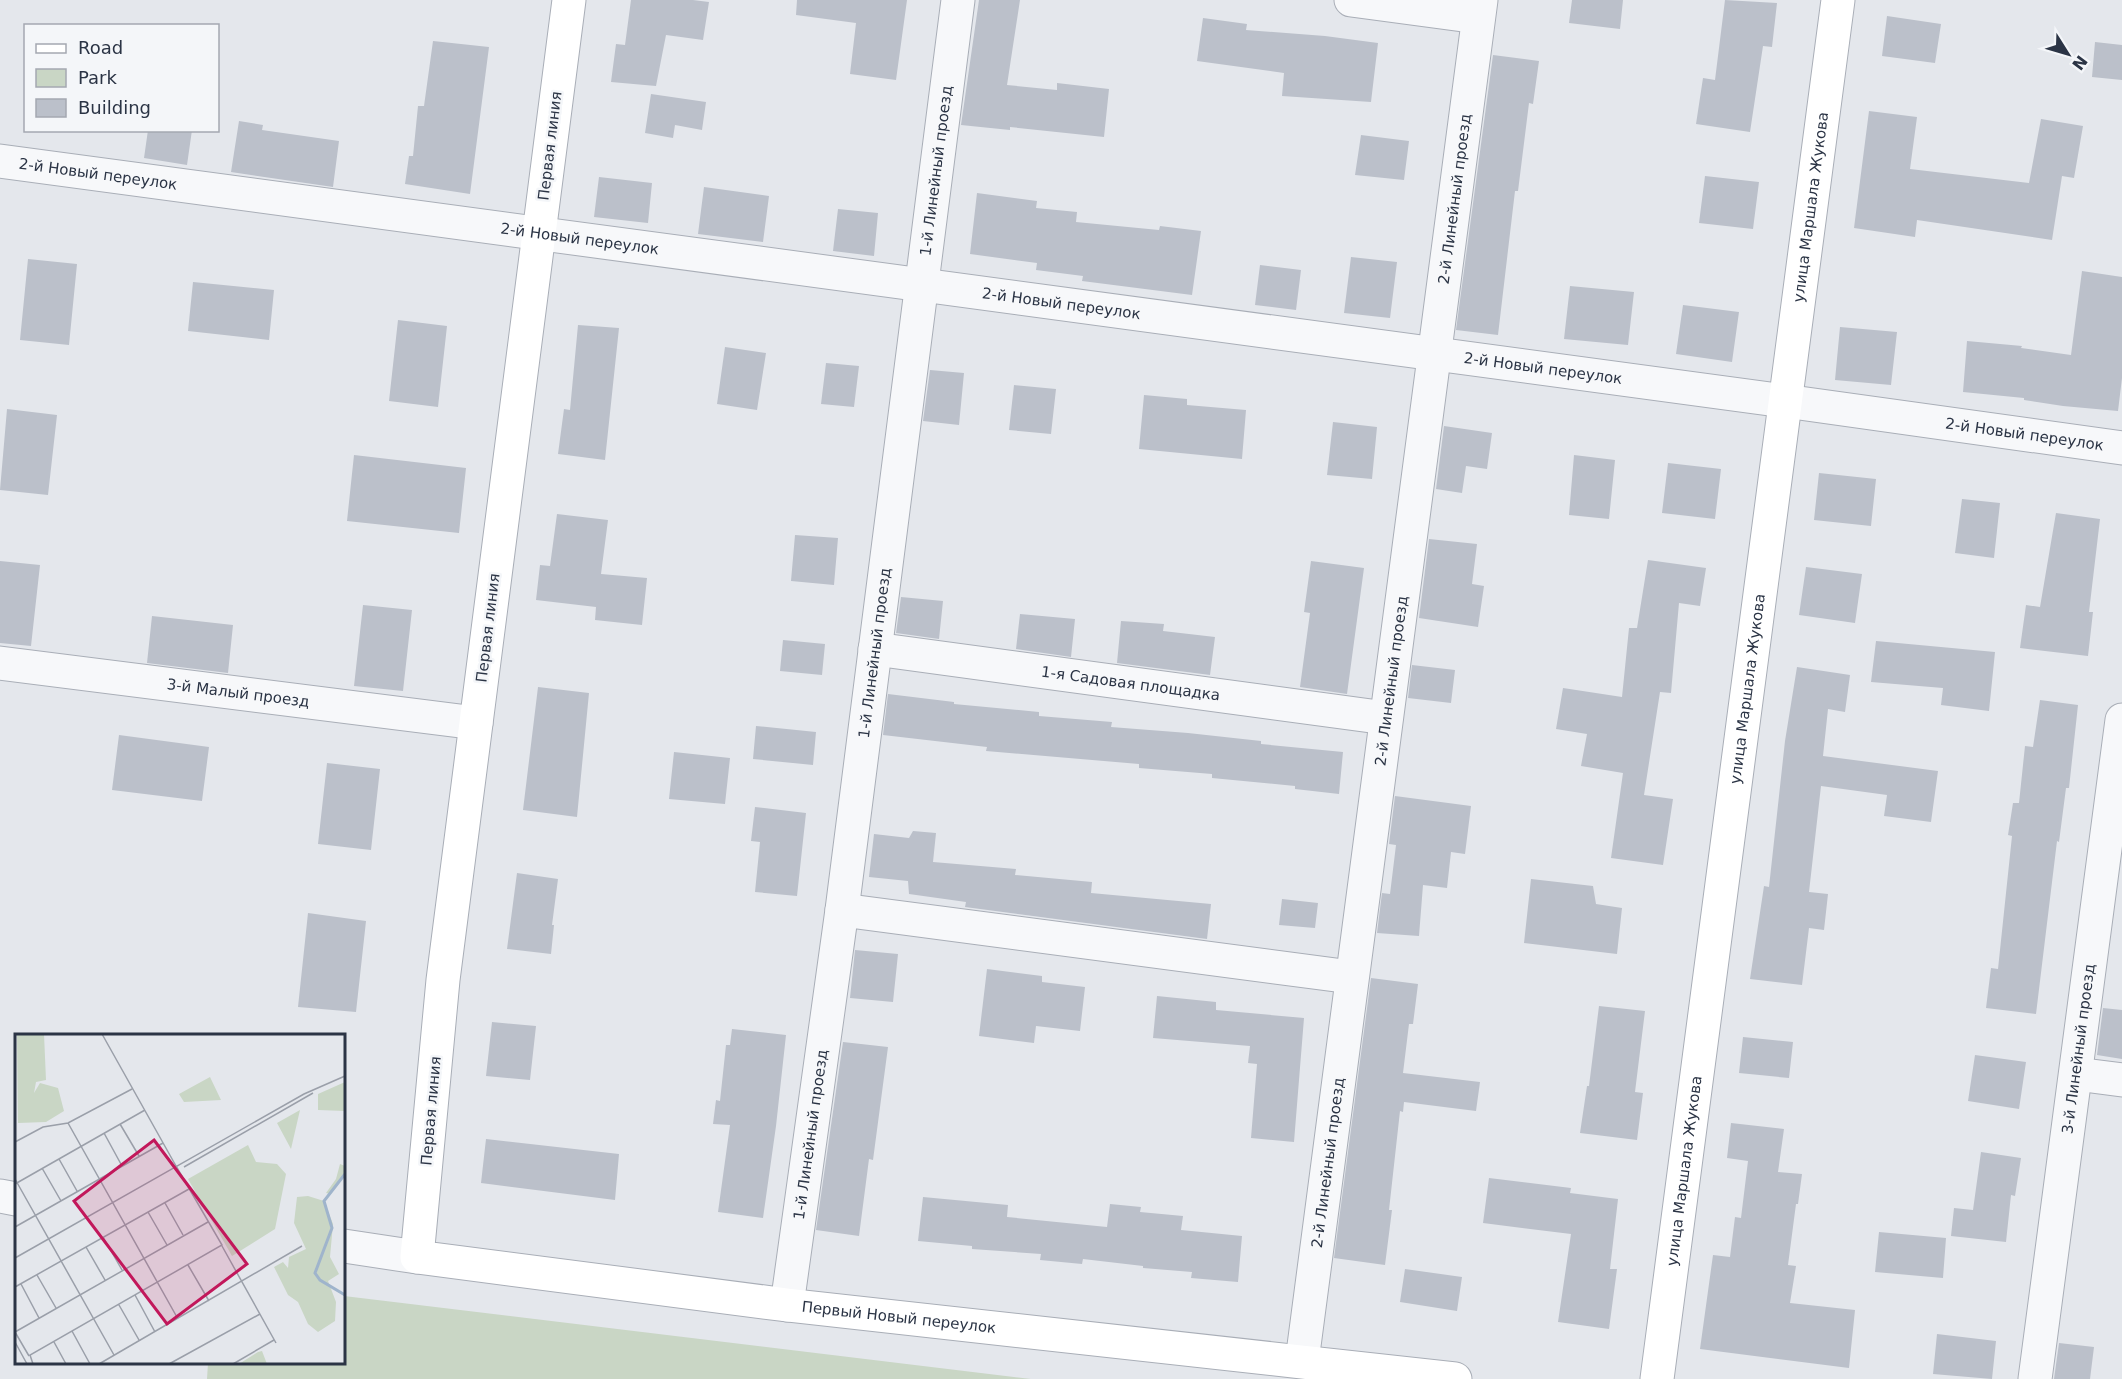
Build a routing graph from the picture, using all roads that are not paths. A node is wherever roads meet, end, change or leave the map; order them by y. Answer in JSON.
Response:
{"nodes":[{"id":1,"x":569,"y":0,"type":"edge"},
{"id":2,"x":958,"y":0,"type":"edge"},
{"id":3,"x":1351,"y":0,"type":"edge"},
{"id":4,"x":1838,"y":0,"type":"edge"},
{"id":5,"x":1480,"y":9,"type":"edge"},
{"id":6,"x":0,"y":161,"type":"edge"},
{"id":7,"x":539,"y":234,"type":"junction"},
{"id":8,"x":921,"y":285,"type":"junction"},
{"id":9,"x":1434,"y":354,"type":"junction"},
{"id":10,"x":1785,"y":400,"type":"junction"},
{"id":11,"x":2122,"y":448,"type":"edge"},
{"id":12,"x":875,"y":649,"type":"junction"},
{"id":13,"x":0,"y":663,"type":"edge"},
{"id":14,"x":1386,"y":718,"type":"junction"},
{"id":15,"x":2122,"y":720,"type":"edge"},
{"id":16,"x":476,"y":723,"type":"junction"},
{"id":17,"x":2116,"y":819,"type":"edge"},
{"id":18,"x":842,"y":910,"type":"junction"},
{"id":19,"x":1351,"y":977,"type":"junction"},
{"id":20,"x":2076,"y":1074,"type":"junction"},
{"id":21,"x":2122,"y":1080,"type":"edge"},
{"id":22,"x":0,"y":1196,"type":"edge"},
{"id":23,"x":15,"y":1198,"type":"edge"},
{"id":24,"x":345,"y":1246,"type":"edge"},
{"id":25,"x":417,"y":1257,"type":"junction"},
{"id":26,"x":787,"y":1305,"type":"junction"},
{"id":27,"x":1302,"y":1361,"type":"junction"},
{"id":28,"x":1455,"y":1379,"type":"edge"},
{"id":29,"x":1657,"y":1379,"type":"edge"},
{"id":30,"x":2035,"y":1379,"type":"edge"}],
"edges":[{"from":1,"to":7,"type":"main road","name":"Первая линия"},
{"from":2,"to":8,"type":"street","name":"1-й Линейный проезд"},
{"from":3,"to":5,"type":"street"},
{"from":4,"to":10,"type":"main road","name":"улица Маршала Жукова"},
{"from":5,"to":9,"type":"street","name":"2-й Линейный проезд"},
{"from":6,"to":7,"type":"street","name":"2-й Новый переулок"},
{"from":7,"to":8,"type":"street","name":"2-й Новый переулок"},
{"from":7,"to":16,"type":"main road","name":"Первая линия"},
{"from":8,"to":9,"type":"street","name":"2-й Новый переулок"},
{"from":8,"to":12,"type":"street","name":"1-й Линейный проезд"},
{"from":9,"to":10,"type":"street","name":"2-й Новый переулок"},
{"from":9,"to":14,"type":"street","name":"2-й Линейный проезд"},
{"from":10,"to":11,"type":"street","name":"2-й Новый переулок"},
{"from":10,"to":29,"type":"main road","name":"улица Маршала Жукова"},
{"from":12,"to":14,"type":"street","name":"1-я Садовая площадка"},
{"from":12,"to":18,"type":"street","name":"1-й Линейный проезд"},
{"from":13,"to":16,"type":"street","name":"3-й Малый проезд"},
{"from":14,"to":19,"type":"street","name":"2-й Линейный проезд"},
{"from":15,"to":17,"type":"street","name":"3-й Линейный проезд"},
{"from":16,"to":25,"type":"main road","name":"Первая линия"},
{"from":17,"to":20,"type":"street","name":"3-й Линейный проезд"},
{"from":18,"to":19,"type":"street"},
{"from":18,"to":26,"type":"street","name":"1-й Линейный проезд"},
{"from":19,"to":27,"type":"street","name":"2-й Линейный проезд"},
{"from":20,"to":21,"type":"street"},
{"from":20,"to":30,"type":"street","name":"3-й Линейный проезд"},
{"from":22,"to":23,"type":"street"},
{"from":24,"to":25,"type":"street","name":"Первый Новый переулок"},
{"from":25,"to":26,"type":"main road","name":"Первый Новый переулок"},
{"from":26,"to":27,"type":"main road","name":"Первый Новый переулок"},
{"from":27,"to":28,"type":"main road","name":"Первый Новый переулок"}]}
